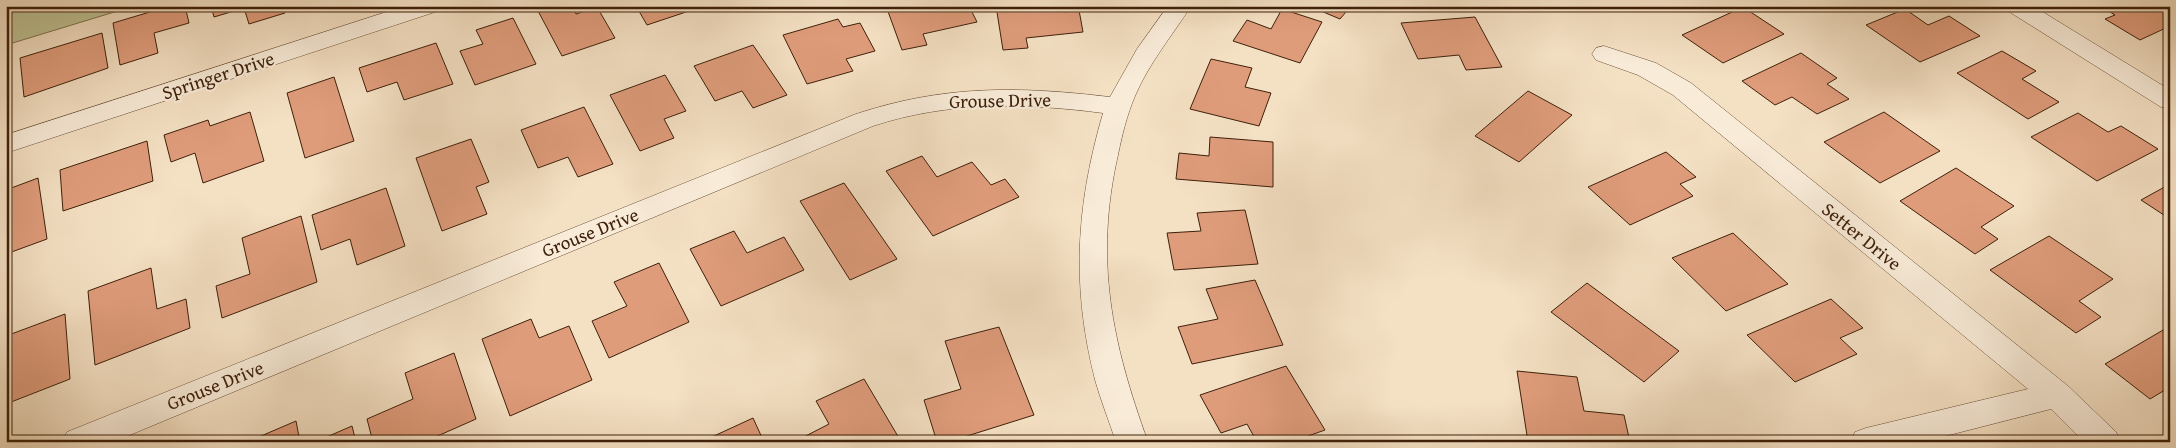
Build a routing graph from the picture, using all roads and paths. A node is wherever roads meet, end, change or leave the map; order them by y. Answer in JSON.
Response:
{"nodes":[{"id":1,"x":430,"y":6,"type":"edge"},
{"id":2,"x":1180,"y":6,"type":"edge"},
{"id":3,"x":2016,"y":6,"type":"edge"},
{"id":4,"x":1604,"y":54,"type":"dead end"},
{"id":5,"x":2170,"y":101,"type":"edge"},
{"id":6,"x":1118,"y":106,"type":"junction"},
{"id":7,"x":6,"y":144,"type":"edge"},
{"id":8,"x":2057,"y":395,"type":"junction"},
{"id":9,"x":78,"y":442,"type":"edge"},
{"id":10,"x":1132,"y":442,"type":"edge"},
{"id":11,"x":1866,"y":442,"type":"edge"},
{"id":12,"x":2105,"y":442,"type":"edge"}],
"edges":[{"from":1,"to":7,"type":"street","name":"Springer Drive"},
{"from":2,"to":6,"type":"street"},
{"from":3,"to":5,"type":"street"},
{"from":4,"to":8,"type":"street","name":"Setter Drive"},
{"from":6,"to":9,"type":"street","name":"Grouse Drive"},
{"from":6,"to":10,"type":"street"},
{"from":8,"to":11,"type":"street"},
{"from":8,"to":12,"type":"street","name":"Setter Drive"}]}
